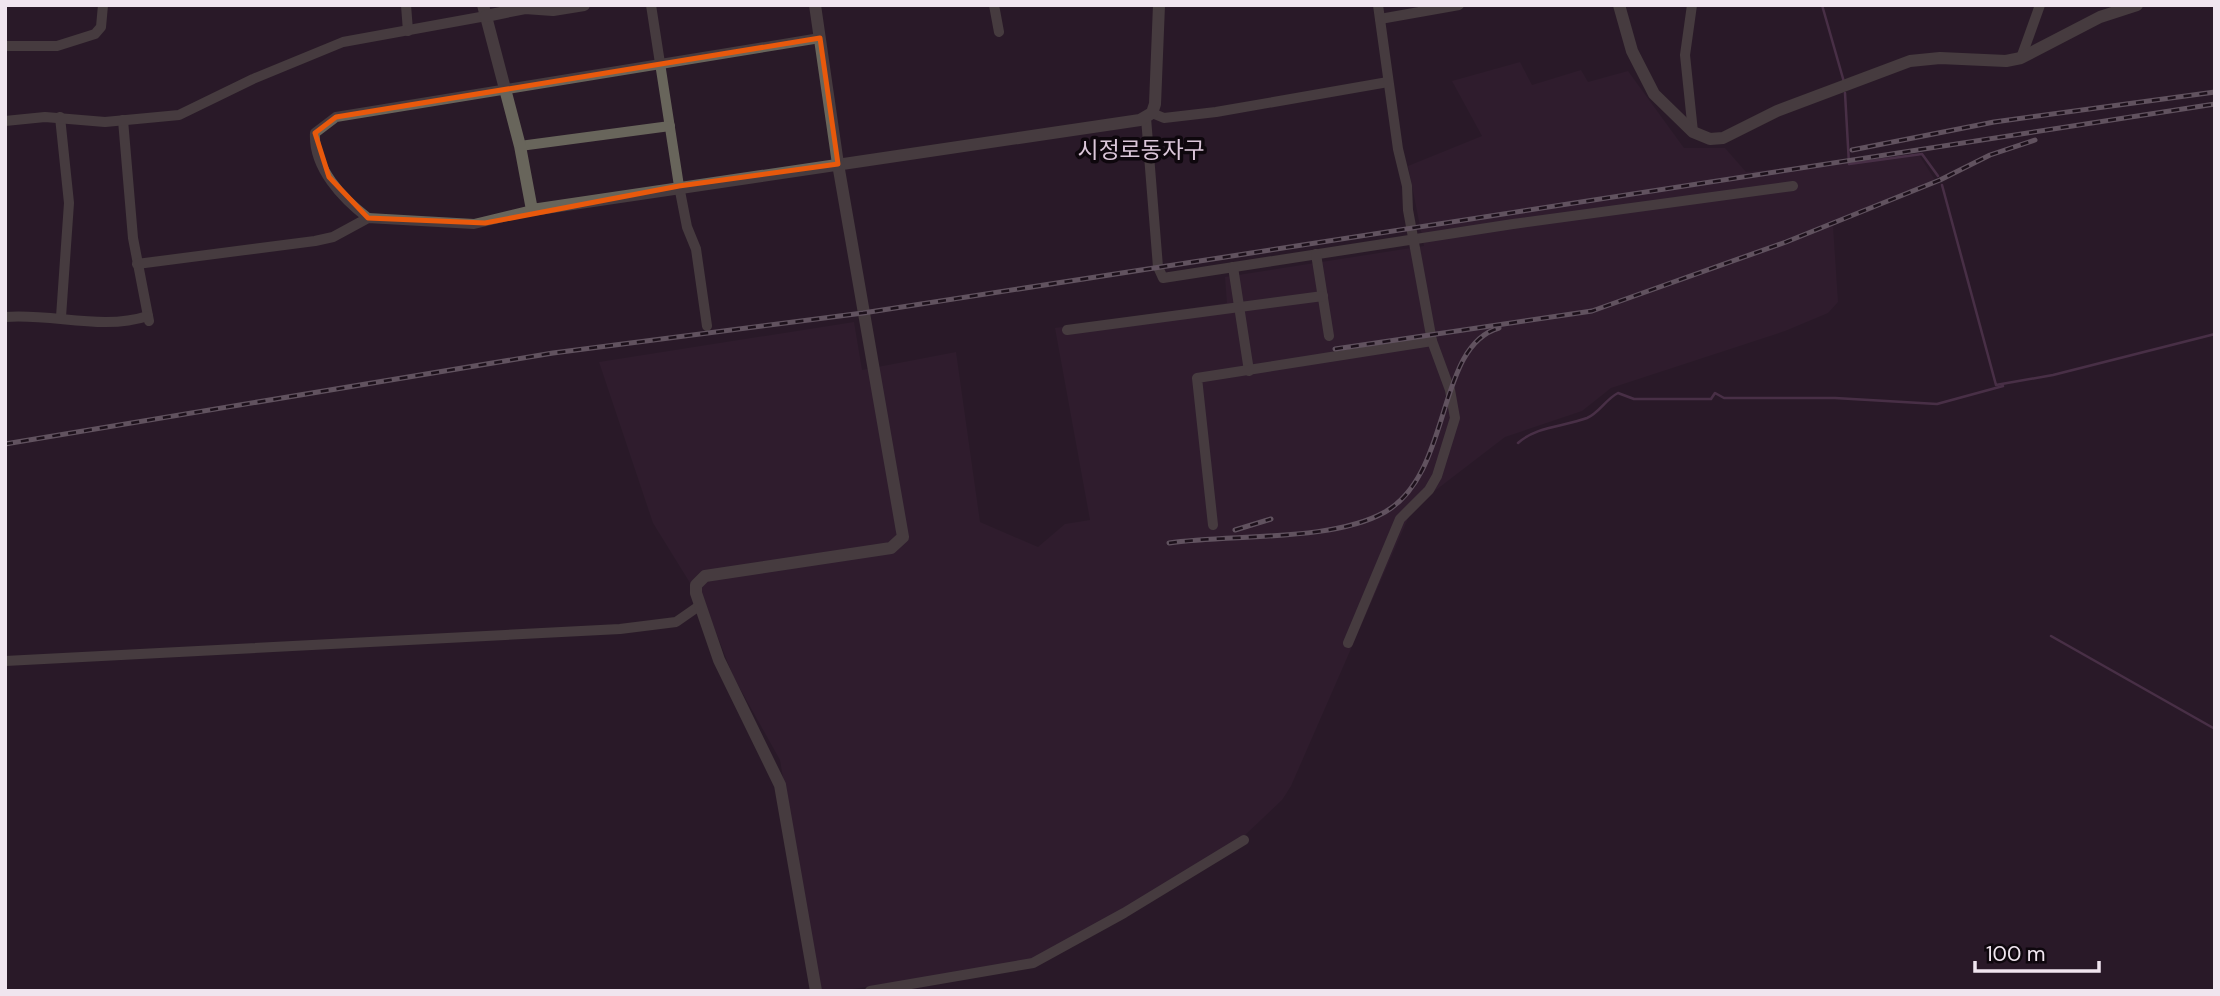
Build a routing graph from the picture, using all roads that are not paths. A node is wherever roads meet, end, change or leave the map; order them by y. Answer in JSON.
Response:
{"nodes":[{"id":1,"x":103,"y":5,"type":"edge"},
{"id":2,"x":406,"y":5,"type":"edge"},
{"id":3,"x":584,"y":5,"type":"edge"},
{"id":4,"x":651,"y":5,"type":"edge"},
{"id":5,"x":815,"y":5,"type":"edge"},
{"id":6,"x":994,"y":5,"type":"edge"},
{"id":7,"x":1159,"y":5,"type":"edge"},
{"id":8,"x":1378,"y":5,"type":"edge"},
{"id":9,"x":1458,"y":5,"type":"edge"},
{"id":10,"x":1619,"y":5,"type":"edge"},
{"id":11,"x":1692,"y":5,"type":"edge"},
{"id":12,"x":2040,"y":5,"type":"edge"},
{"id":13,"x":2137,"y":5,"type":"edge"},
{"id":14,"x":484,"y":11,"type":"edge"},
{"id":15,"x":1380,"y":19,"type":"junction"},
{"id":16,"x":408,"y":31,"type":"junction"},
{"id":17,"x":999,"y":32,"type":"dead end"},
{"id":18,"x":820,"y":38,"type":"junction"},
{"id":19,"x":5,"y":46,"type":"edge"},
{"id":20,"x":2021,"y":58,"type":"junction"},
{"id":21,"x":661,"y":64,"type":"junction"},
{"id":22,"x":1388,"y":82,"type":"junction"},
{"id":23,"x":506,"y":90,"type":"junction"},
{"id":24,"x":1149,"y":115,"type":"junction"},
{"id":25,"x":60,"y":117,"type":"junction"},
{"id":26,"x":122,"y":120,"type":"junction"},
{"id":27,"x":5,"y":121,"type":"edge"},
{"id":28,"x":670,"y":125,"type":"junction"},
{"id":29,"x":1693,"y":132,"type":"junction"},
{"id":30,"x":520,"y":146,"type":"junction"},
{"id":31,"x":838,"y":164,"type":"junction"},
{"id":32,"x":679,"y":186,"type":"junction"},
{"id":33,"x":1793,"y":186,"type":"dead end"},
{"id":34,"x":533,"y":210,"type":"junction"},
{"id":35,"x":368,"y":218,"type":"junction"},
{"id":36,"x":1415,"y":240,"type":"junction"},
{"id":37,"x":1317,"y":254,"type":"junction"},
{"id":38,"x":137,"y":264,"type":"junction"},
{"id":39,"x":1233,"y":267,"type":"junction"},
{"id":40,"x":1323,"y":296,"type":"junction"},
{"id":41,"x":1238,"y":307,"type":"junction"},
{"id":42,"x":5,"y":317,"type":"edge"},
{"id":43,"x":61,"y":317,"type":"junction"},
{"id":44,"x":707,"y":326,"type":"dead end"},
{"id":45,"x":1067,"y":330,"type":"dead end"},
{"id":46,"x":1329,"y":336,"type":"dead end"},
{"id":47,"x":1432,"y":341,"type":"junction"},
{"id":48,"x":1249,"y":370,"type":"junction"},
{"id":49,"x":1213,"y":525,"type":"dead end"},
{"id":50,"x":699,"y":606,"type":"junction"},
{"id":51,"x":1348,"y":643,"type":"dead end"},
{"id":52,"x":5,"y":662,"type":"edge"},
{"id":53,"x":1244,"y":840,"type":"dead end"},
{"id":54,"x":816,"y":991,"type":"edge"},
{"id":55,"x":870,"y":991,"type":"edge"}],
"edges":[{"from":1,"to":19,"type":"street"},
{"from":2,"to":16,"type":"street"},
{"from":3,"to":14,"type":"street"},
{"from":4,"to":21,"type":"street"},
{"from":5,"to":18,"type":"street"},
{"from":6,"to":17,"type":"street"},
{"from":7,"to":24,"type":"street"},
{"from":8,"to":15,"type":"street"},
{"from":9,"to":15,"type":"street"},
{"from":10,"to":29,"type":"street"},
{"from":11,"to":29,"type":"street"},
{"from":12,"to":20,"type":"street"},
{"from":13,"to":20,"type":"street"},
{"from":14,"to":16,"type":"street"},
{"from":14,"to":23,"type":"street"},
{"from":15,"to":22,"type":"street"},
{"from":16,"to":26,"type":"street"},
{"from":18,"to":21,"type":"street"},
{"from":18,"to":31,"type":"street"},
{"from":20,"to":29,"type":"street"},
{"from":21,"to":23,"type":"street"},
{"from":21,"to":28,"type":"street"},
{"from":22,"to":24,"type":"street"},
{"from":22,"to":36,"type":"street"},
{"from":23,"to":30,"type":"street"},
{"from":23,"to":35,"type":"street"},
{"from":24,"to":31,"type":"street"},
{"from":24,"to":39,"type":"street"},
{"from":25,"to":26,"type":"street"},
{"from":25,"to":27,"type":"street"},
{"from":25,"to":43,"type":"street"},
{"from":26,"to":38,"type":"street"},
{"from":28,"to":30,"type":"street"},
{"from":28,"to":32,"type":"street"},
{"from":30,"to":34,"type":"street"},
{"from":31,"to":32,"type":"street"},
{"from":31,"to":50,"type":"street"},
{"from":32,"to":34,"type":"street"},
{"from":32,"to":44,"type":"street"},
{"from":33,"to":36,"type":"street"},
{"from":34,"to":35,"type":"street"},
{"from":35,"to":38,"type":"street"},
{"from":36,"to":37,"type":"street"},
{"from":36,"to":47,"type":"street"},
{"from":37,"to":39,"type":"street"},
{"from":37,"to":40,"type":"street"},
{"from":38,"to":43,"type":"street"},
{"from":39,"to":41,"type":"street"},
{"from":40,"to":41,"type":"street"},
{"from":40,"to":46,"type":"street"},
{"from":41,"to":45,"type":"street"},
{"from":41,"to":48,"type":"street"},
{"from":42,"to":43,"type":"street"},
{"from":47,"to":48,"type":"street"},
{"from":47,"to":51,"type":"street"},
{"from":48,"to":49,"type":"street"},
{"from":50,"to":52,"type":"street"},
{"from":50,"to":54,"type":"street"},
{"from":53,"to":55,"type":"street"}]}
